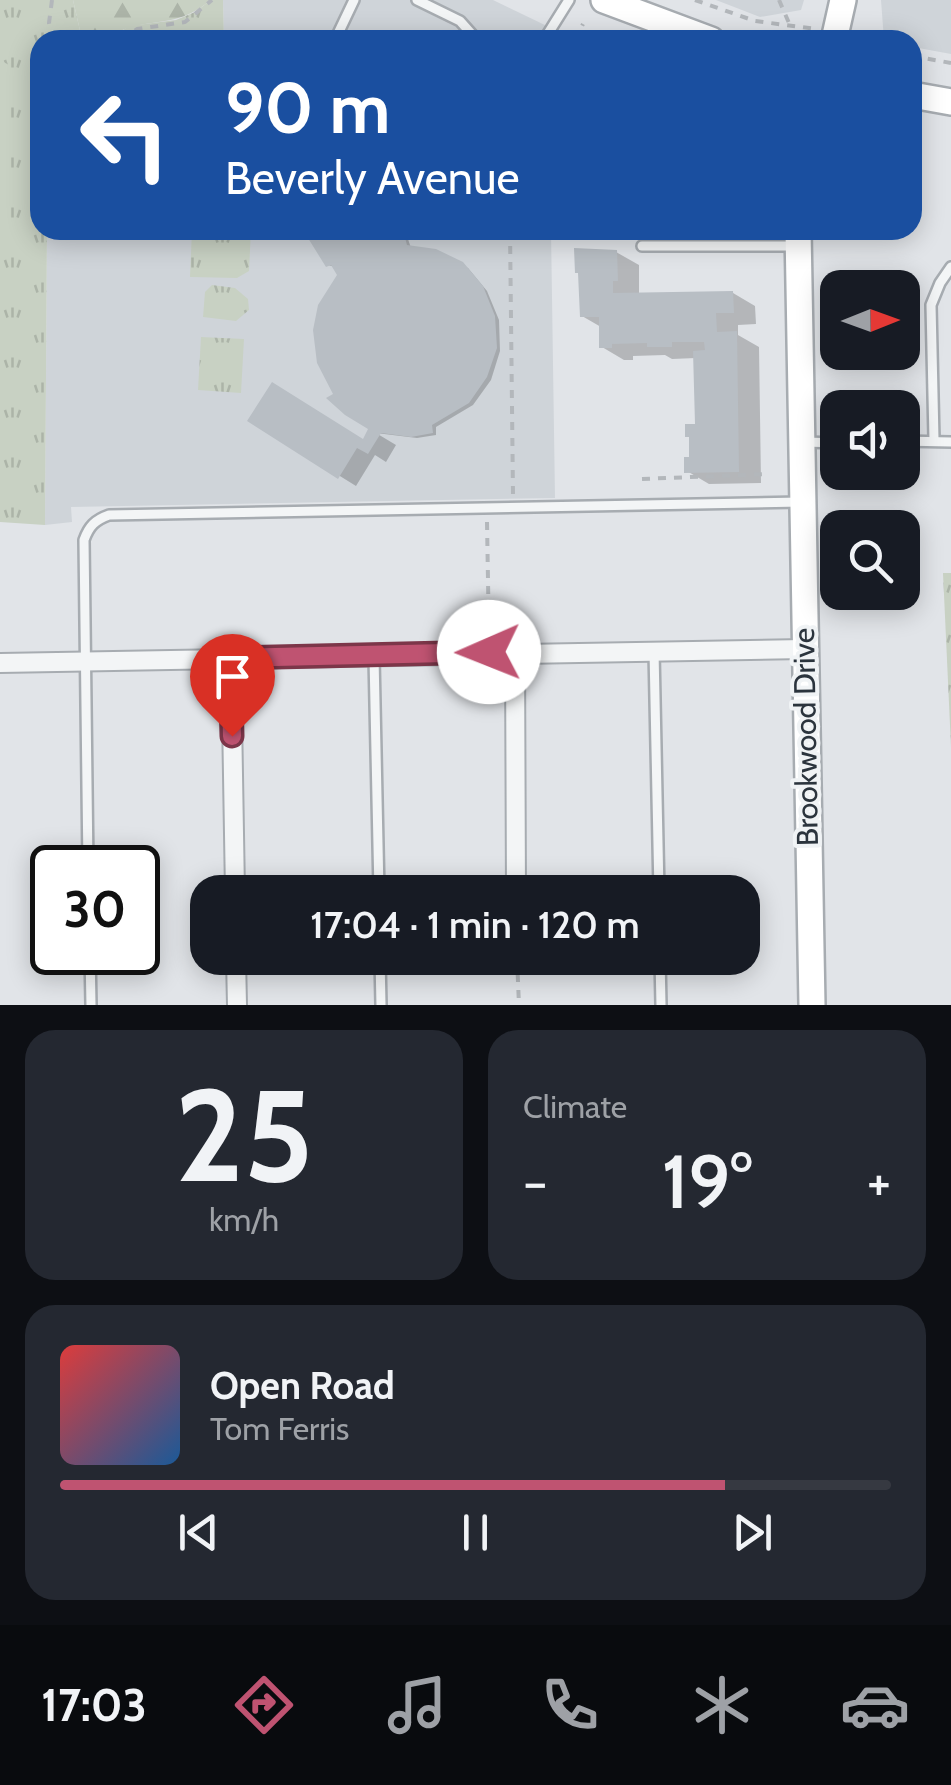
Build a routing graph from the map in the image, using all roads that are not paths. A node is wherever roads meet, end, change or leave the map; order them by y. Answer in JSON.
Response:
{"nodes":[{"id":1,"x":354,"y":0,"type":"edge"},
{"id":2,"x":417,"y":0,"type":"edge"},
{"id":3,"x":568,"y":0,"type":"edge"},
{"id":4,"x":604,"y":0,"type":"edge"},
{"id":5,"x":844,"y":0,"type":"edge"},
{"id":6,"x":339,"y":30,"type":"edge"},
{"id":7,"x":468,"y":30,"type":"edge"},
{"id":8,"x":550,"y":30,"type":"edge"},
{"id":9,"x":685,"y":30,"type":"edge"},
{"id":10,"x":837,"y":30,"type":"edge"},
{"id":11,"x":922,"y":96,"type":"edge"},
{"id":12,"x":951,"y":102,"type":"edge"},
{"id":13,"x":759,"y":240,"type":"edge"},
{"id":14,"x":798,"y":240,"type":"edge"},
{"id":15,"x":642,"y":246,"type":"dead end"},
{"id":16,"x":951,"y":267,"type":"edge"},
{"id":17,"x":934,"y":440,"type":"junction"},
{"id":18,"x":920,"y":441,"type":"edge"},
{"id":19,"x":801,"y":442,"type":"junction"},
{"id":20,"x":951,"y":442,"type":"edge"},
{"id":21,"x":820,"y":443,"type":"edge"},
{"id":22,"x":802,"y":502,"type":"junction"},
{"id":23,"x":804,"y":649,"type":"junction"},
{"id":24,"x":654,"y":651,"type":"junction"},
{"id":25,"x":515,"y":652,"type":"junction"},
{"id":26,"x":374,"y":654,"type":"junction"},
{"id":27,"x":230,"y":658,"type":"junction"},
{"id":28,"x":85,"y":660,"type":"junction"},
{"id":29,"x":0,"y":662,"type":"edge"},
{"id":30,"x":88,"y":845,"type":"edge"},
{"id":31,"x":235,"y":875,"type":"edge"},
{"id":32,"x":379,"y":875,"type":"edge"},
{"id":33,"x":516,"y":875,"type":"edge"},
{"id":34,"x":659,"y":875,"type":"edge"},
{"id":35,"x":90,"y":975,"type":"edge"},
{"id":36,"x":236,"y":975,"type":"edge"},
{"id":37,"x":380,"y":975,"type":"edge"},
{"id":38,"x":660,"y":975,"type":"edge"},
{"id":39,"x":90,"y":1005,"type":"edge"},
{"id":40,"x":237,"y":1005,"type":"edge"},
{"id":41,"x":381,"y":1005,"type":"edge"},
{"id":42,"x":661,"y":1005,"type":"edge"},
{"id":43,"x":812,"y":1005,"type":"edge"}],
"edges":[{"from":1,"to":6,"type":"lane"},
{"from":2,"to":7,"type":"lane"},
{"from":3,"to":8,"type":"lane"},
{"from":4,"to":9,"type":"street"},
{"from":5,"to":10,"type":"street"},
{"from":11,"to":12,"type":"street"},
{"from":13,"to":15,"type":"lane"},
{"from":14,"to":19,"type":"street","name":"Brookwood Drive"},
{"from":16,"to":17,"type":"lane"},
{"from":17,"to":18,"type":"lane"},
{"from":17,"to":20,"type":"lane"},
{"from":19,"to":21,"type":"lane"},
{"from":19,"to":22,"type":"street","name":"Brookwood Drive"},
{"from":22,"to":23,"type":"street","name":"Brookwood Drive"},
{"from":22,"to":28,"type":"lane"},
{"from":23,"to":24,"type":"street"},
{"from":23,"to":43,"type":"street","name":"Brookwood Drive"},
{"from":24,"to":25,"type":"street"},
{"from":24,"to":34,"type":"lane"},
{"from":25,"to":26,"type":"street"},
{"from":25,"to":33,"type":"street"},
{"from":26,"to":27,"type":"street"},
{"from":26,"to":32,"type":"lane"},
{"from":27,"to":28,"type":"street"},
{"from":27,"to":31,"type":"street"},
{"from":28,"to":29,"type":"street"},
{"from":28,"to":30,"type":"lane"},
{"from":35,"to":39,"type":"lane"},
{"from":36,"to":40,"type":"street"},
{"from":37,"to":41,"type":"lane"},
{"from":38,"to":42,"type":"lane"}]}
